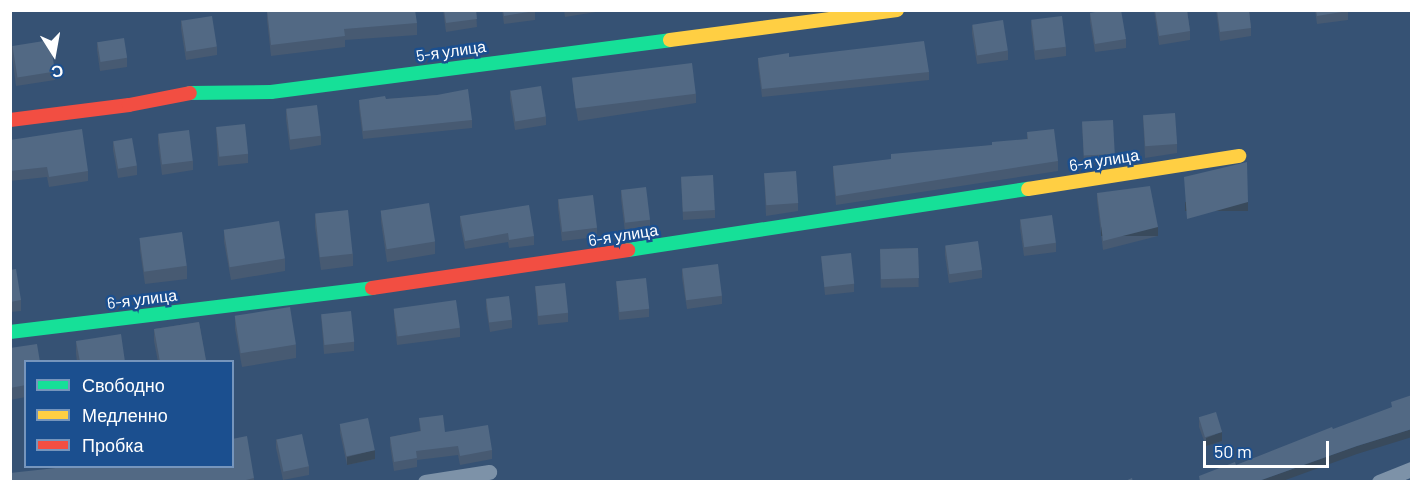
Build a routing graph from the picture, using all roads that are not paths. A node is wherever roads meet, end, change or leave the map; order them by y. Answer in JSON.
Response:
{"nodes":[{"id":1,"x":897,"y":10,"type":"edge"},
{"id":2,"x":10,"y":120,"type":"edge"},
{"id":3,"x":1239,"y":156,"type":"dead end"},
{"id":4,"x":10,"y":332,"type":"edge"},
{"id":5,"x":489,"y":472,"type":"dead end"},
{"id":6,"x":1409,"y":474,"type":"edge"},
{"id":7,"x":425,"y":482,"type":"edge"},
{"id":8,"x":1379,"y":482,"type":"edge"}],
"edges":[{"from":1,"to":2,"type":"street","name":"5-я улица"},
{"from":3,"to":4,"type":"street","name":"6-я улица"},
{"from":5,"to":7,"type":"street"},
{"from":6,"to":8,"type":"street"}]}
